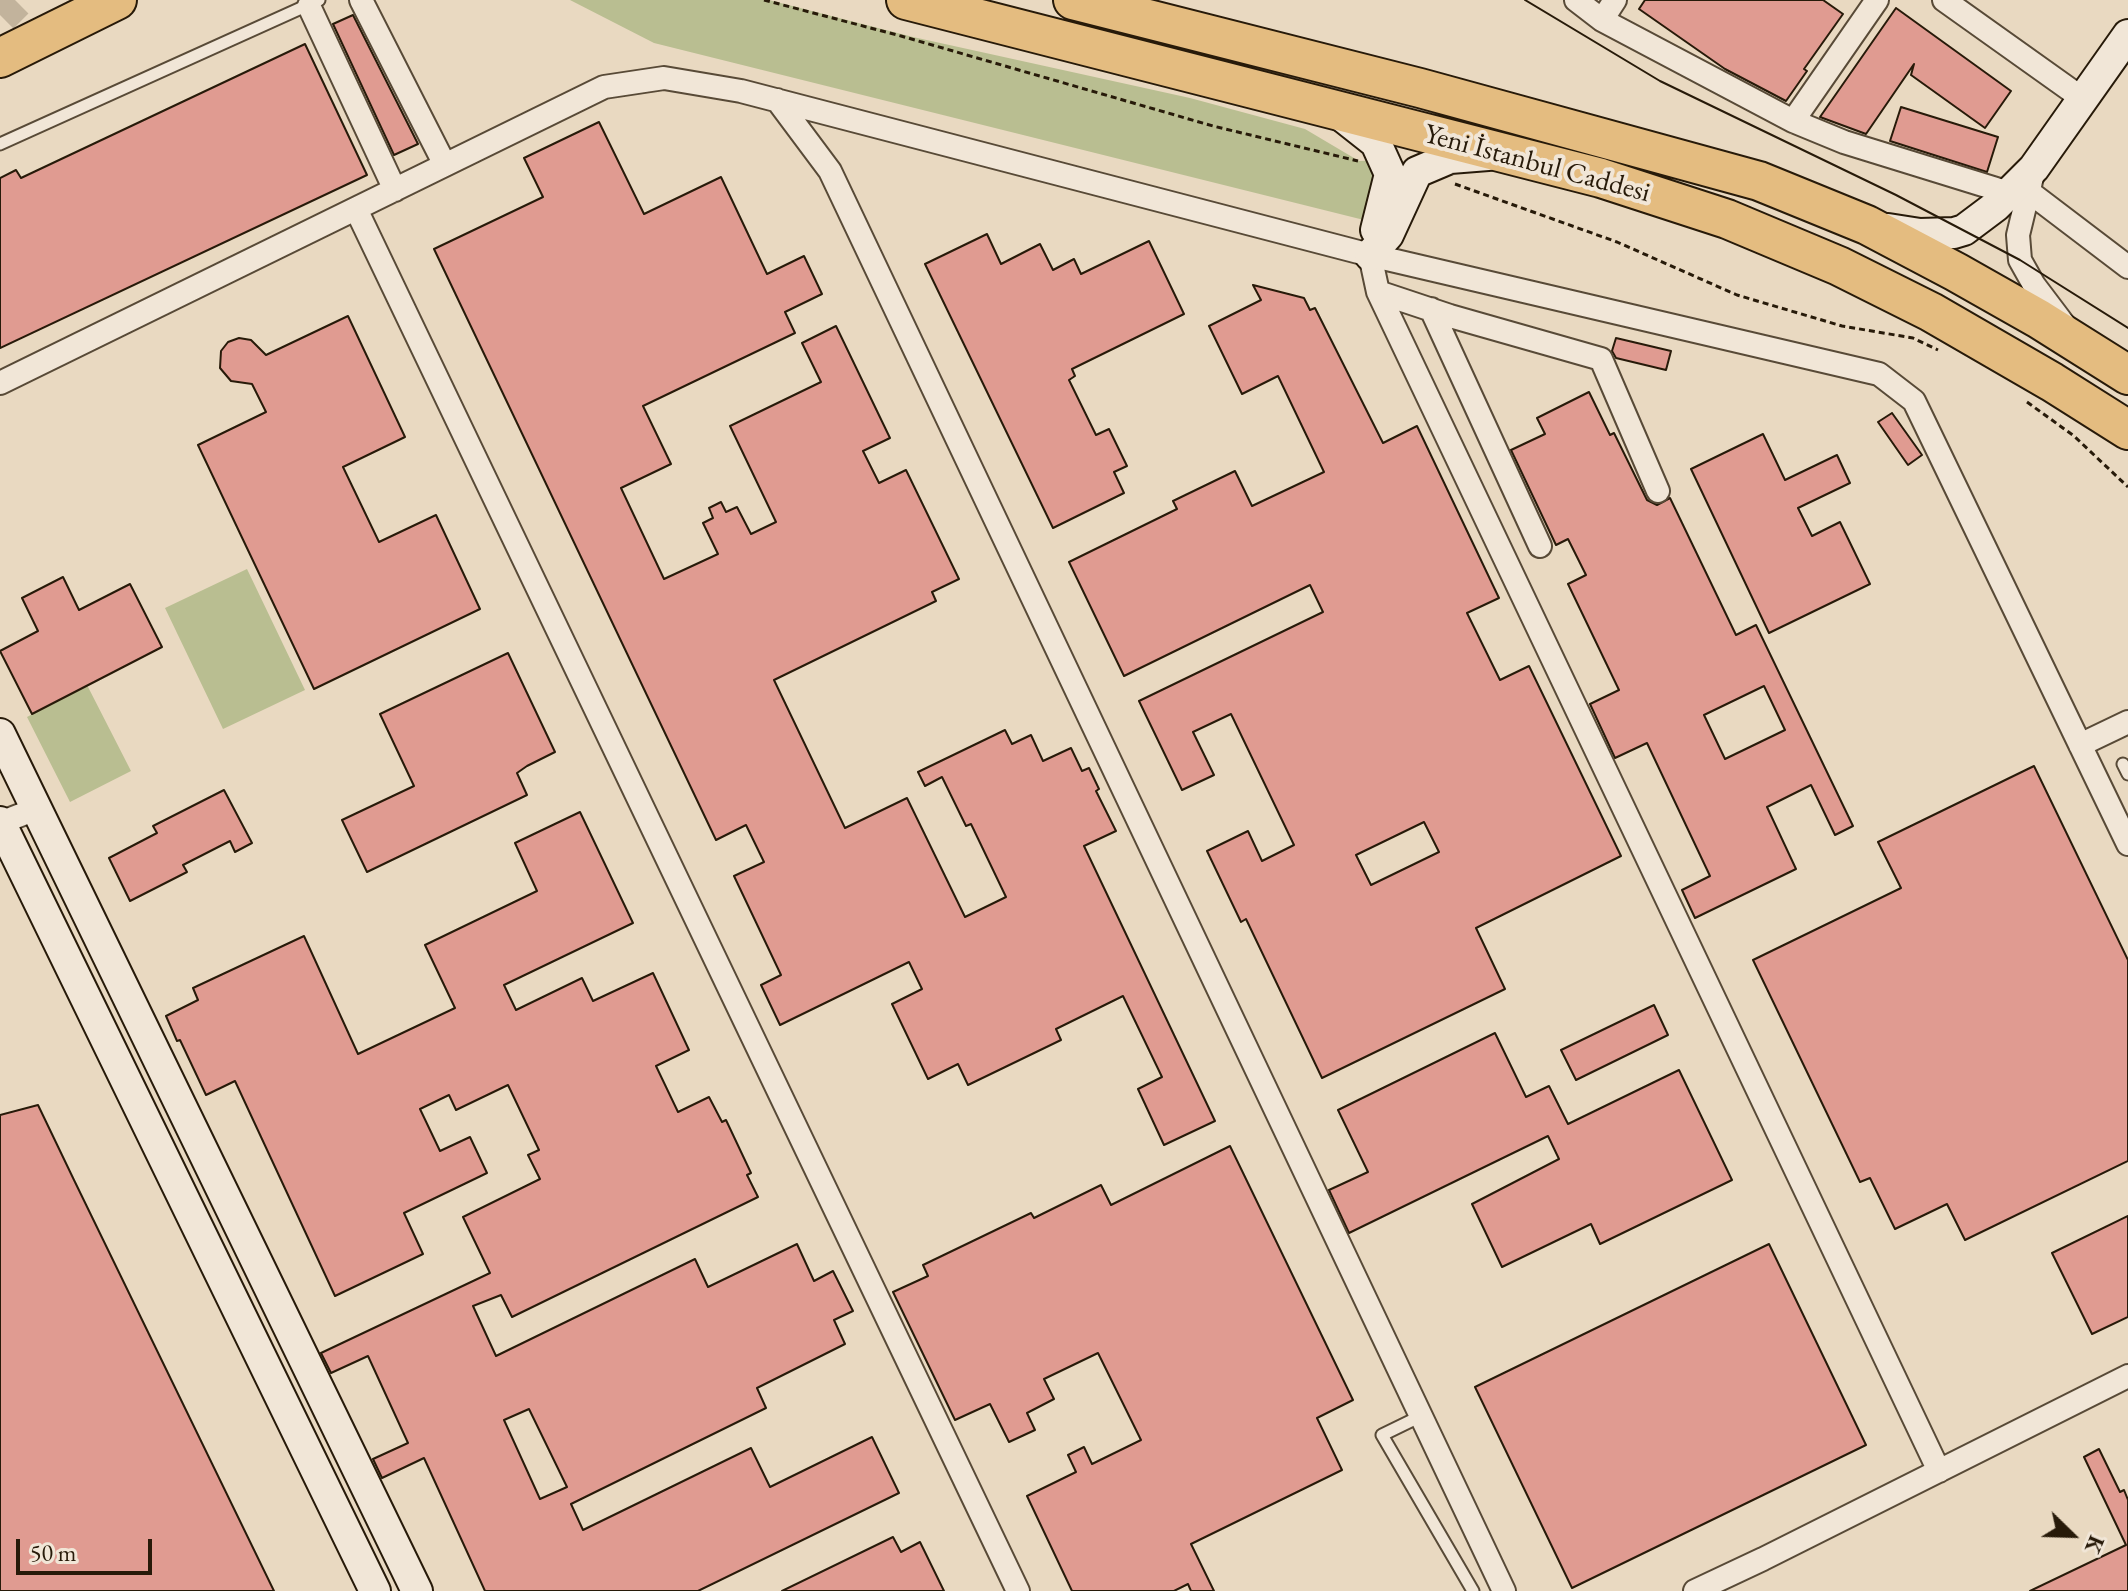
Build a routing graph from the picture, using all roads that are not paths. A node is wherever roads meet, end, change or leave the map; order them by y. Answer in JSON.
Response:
{"nodes":[{"id":1,"x":117,"y":0,"type":"edge"},
{"id":2,"x":361,"y":0,"type":"edge"},
{"id":3,"x":906,"y":0,"type":"edge"},
{"id":4,"x":1073,"y":0,"type":"edge"},
{"id":5,"x":1128,"y":0,"type":"edge"},
{"id":6,"x":1576,"y":0,"type":"edge"},
{"id":7,"x":1615,"y":0,"type":"edge"},
{"id":8,"x":1877,"y":0,"type":"edge"},
{"id":9,"x":1944,"y":0,"type":"edge"},
{"id":10,"x":314,"y":3,"type":"edge"},
{"id":11,"x":1602,"y":20,"type":"junction"},
{"id":12,"x":1195,"y":31,"type":"junction"},
{"id":13,"x":2128,"y":35,"type":"edge"},
{"id":14,"x":0,"y":58,"type":"edge"},
{"id":15,"x":2083,"y":99,"type":"junction"},
{"id":16,"x":777,"y":100,"type":"junction"},
{"id":17,"x":1337,"y":111,"type":"junction"},
{"id":18,"x":1793,"y":121,"type":"junction"},
{"id":19,"x":0,"y":144,"type":"edge"},
{"id":20,"x":1508,"y":153,"type":"junction"},
{"id":21,"x":445,"y":165,"type":"junction"},
{"id":22,"x":2024,"y":184,"type":"junction"},
{"id":23,"x":395,"y":190,"type":"junction"},
{"id":24,"x":356,"y":209,"type":"junction"},
{"id":25,"x":1867,"y":225,"type":"junction"},
{"id":26,"x":1370,"y":255,"type":"junction"},
{"id":27,"x":2128,"y":267,"type":"edge"},
{"id":28,"x":1378,"y":292,"type":"junction"},
{"id":29,"x":1431,"y":309,"type":"junction"},
{"id":30,"x":2078,"y":343,"type":"junction"},
{"id":31,"x":2128,"y":375,"type":"edge"},
{"id":32,"x":0,"y":383,"type":"edge"},
{"id":33,"x":2128,"y":430,"type":"edge"},
{"id":34,"x":1658,"y":491,"type":"dead end"},
{"id":35,"x":1540,"y":546,"type":"dead end"},
{"id":36,"x":2128,"y":722,"type":"edge"},
{"id":37,"x":0,"y":734,"type":"edge"},
{"id":38,"x":2080,"y":745,"type":"junction"},
{"id":39,"x":36,"y":809,"type":"junction"},
{"id":40,"x":0,"y":823,"type":"edge"},
{"id":41,"x":2128,"y":844,"type":"edge"},
{"id":42,"x":2128,"y":1376,"type":"edge"},
{"id":43,"x":1421,"y":1416,"type":"junction"},
{"id":44,"x":1939,"y":1471,"type":"junction"},
{"id":45,"x":375,"y":1591,"type":"edge"},
{"id":46,"x":417,"y":1591,"type":"edge"},
{"id":47,"x":1018,"y":1591,"type":"edge"},
{"id":48,"x":1473,"y":1591,"type":"edge"},
{"id":49,"x":1504,"y":1591,"type":"edge"},
{"id":50,"x":1695,"y":1591,"type":"edge"}],
"edges":[{"from":1,"to":14,"type":"highway"},
{"from":2,"to":21,"type":"street"},
{"from":3,"to":17,"type":"highway","name":"Yeni İstanbul Caddesi"},
{"from":4,"to":12,"type":"highway"},
{"from":5,"to":12,"type":"highway"},
{"from":6,"to":11,"type":"street"},
{"from":7,"to":11,"type":"street"},
{"from":8,"to":18,"type":"street"},
{"from":9,"to":15,"type":"street"},
{"from":10,"to":19,"type":"lane"},
{"from":10,"to":23,"type":"street"},
{"from":11,"to":18,"type":"street"},
{"from":12,"to":25,"type":"highway","name":"Yeni İstanbul Caddesi"},
{"from":13,"to":15,"type":"street"},
{"from":15,"to":22,"type":"street"},
{"from":16,"to":21,"type":"street"},
{"from":16,"to":26,"type":"street"},
{"from":16,"to":43,"type":"street"},
{"from":17,"to":20,"type":"highway","name":"Yeni İstanbul Caddesi"},
{"from":17,"to":26,"type":"street"},
{"from":18,"to":22,"type":"street"},
{"from":20,"to":26,"type":"street"},
{"from":20,"to":33,"type":"highway","name":"Yeni İstanbul Caddesi"},
{"from":21,"to":23,"type":"street"},
{"from":22,"to":25,"type":"street"},
{"from":22,"to":27,"type":"street"},
{"from":22,"to":30,"type":"street"},
{"from":23,"to":24,"type":"street"},
{"from":24,"to":32,"type":"street"},
{"from":24,"to":47,"type":"street"},
{"from":25,"to":30,"type":"highway","name":"Yeni İstanbul Caddesi"},
{"from":26,"to":28,"type":"street"},
{"from":26,"to":38,"type":"street"},
{"from":28,"to":29,"type":"street"},
{"from":28,"to":44,"type":"street"},
{"from":29,"to":34,"type":"street"},
{"from":29,"to":35,"type":"street"},
{"from":30,"to":31,"type":"highway","name":"Yeni İstanbul Caddesi"},
{"from":36,"to":38,"type":"street"},
{"from":37,"to":39,"type":"street"},
{"from":38,"to":41,"type":"street"},
{"from":39,"to":40,"type":"street"},
{"from":39,"to":46,"type":"street"},
{"from":40,"to":45,"type":"street"},
{"from":42,"to":44,"type":"street"},
{"from":43,"to":48,"type":"lane"},
{"from":43,"to":49,"type":"street"},
{"from":44,"to":50,"type":"street"}]}
